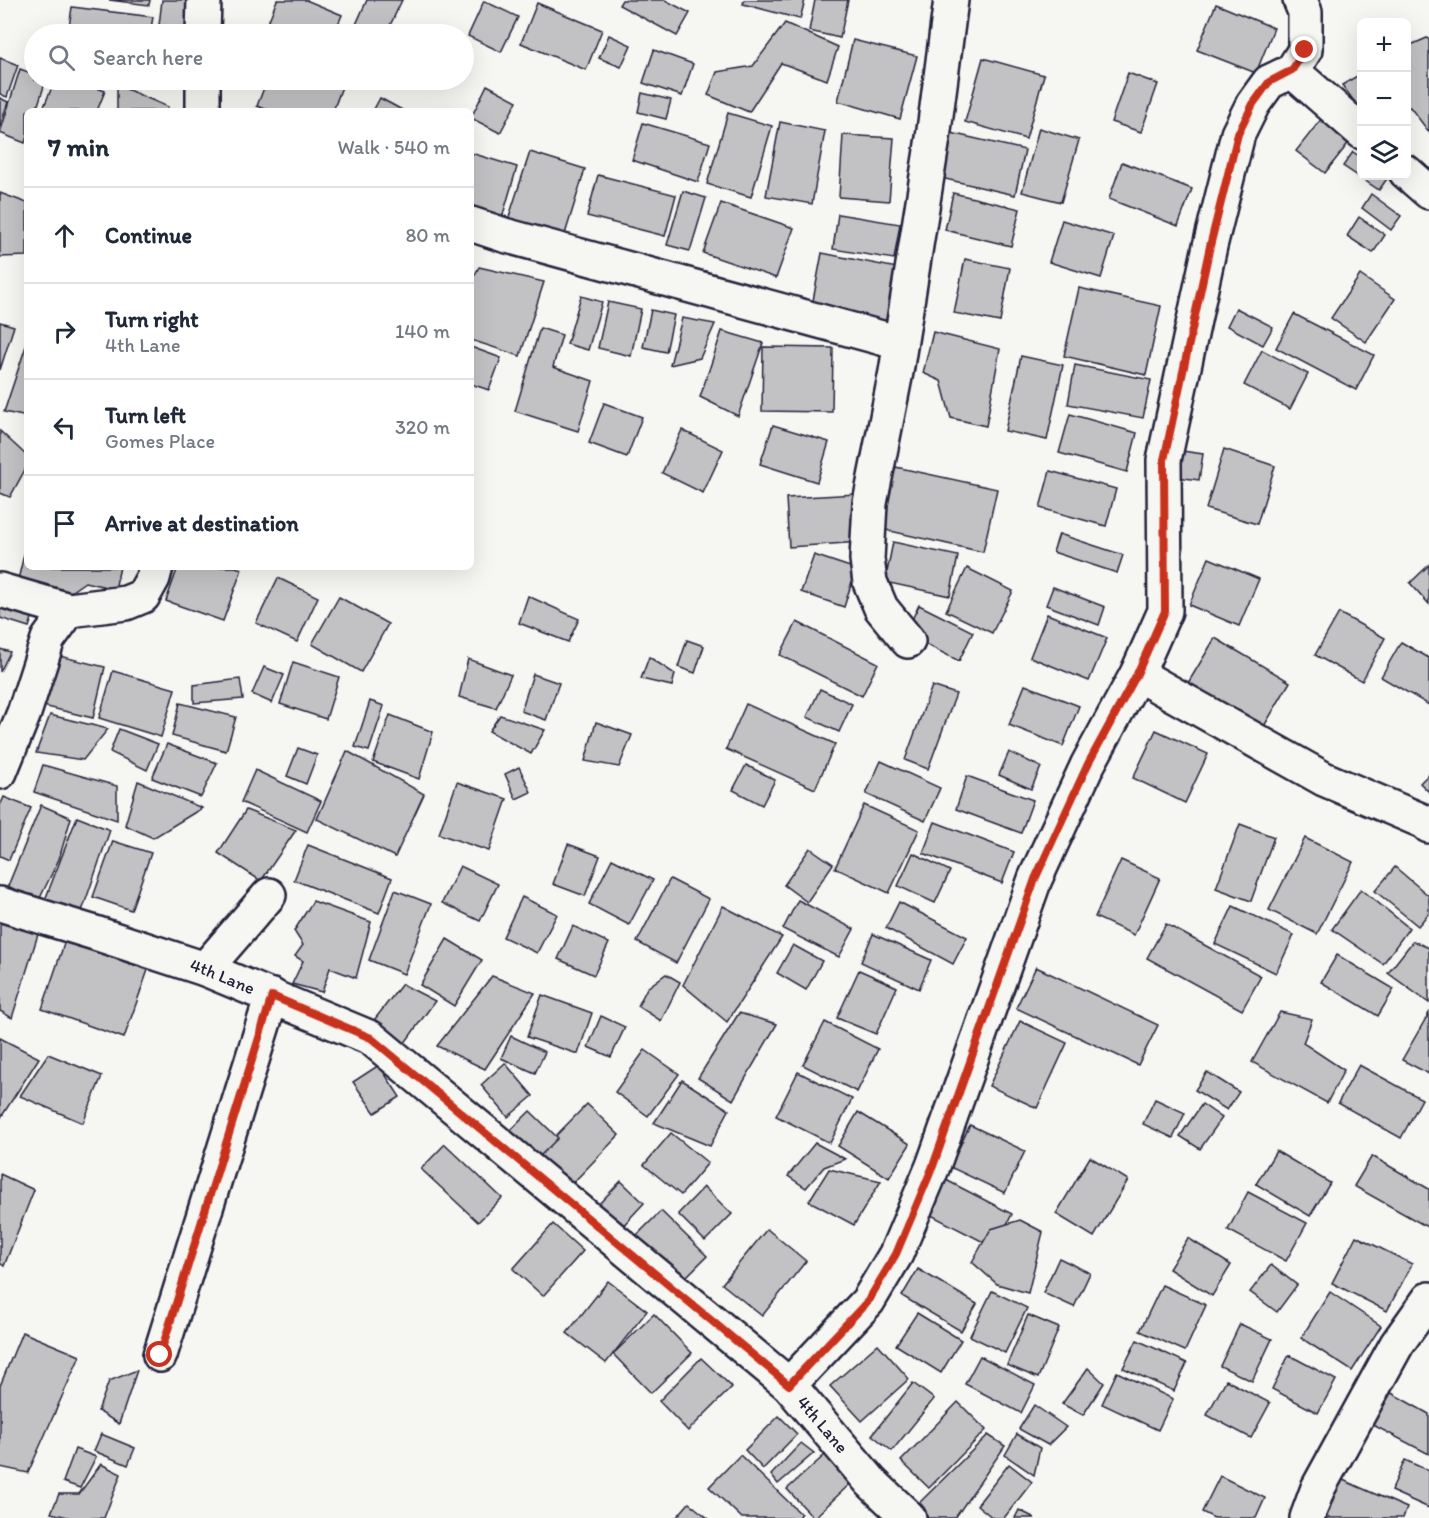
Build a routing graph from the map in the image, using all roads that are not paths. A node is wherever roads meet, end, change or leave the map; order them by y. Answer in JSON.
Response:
{"nodes":[{"id":1,"x":204,"y":0,"type":"edge"},
{"id":2,"x":951,"y":0,"type":"edge"},
{"id":3,"x":1300,"y":0,"type":"edge"},
{"id":4,"x":203,"y":24,"type":"edge"},
{"id":5,"x":1292,"y":70,"type":"junction"},
{"id":6,"x":203,"y":90,"type":"edge"},
{"id":7,"x":203,"y":108,"type":"edge"},
{"id":8,"x":1357,"y":128,"type":"edge"},
{"id":9,"x":1411,"y":176,"type":"edge"},
{"id":10,"x":1429,"y":192,"type":"edge"},
{"id":11,"x":474,"y":225,"type":"edge"},
{"id":12,"x":900,"y":343,"type":"junction"},
{"id":13,"x":155,"y":570,"type":"edge"},
{"id":14,"x":0,"y":590,"type":"edge"},
{"id":15,"x":69,"y":610,"type":"junction"},
{"id":16,"x":908,"y":641,"type":"dead end"},
{"id":17,"x":1137,"y":674,"type":"junction"},
{"id":18,"x":0,"y":772,"type":"edge"},
{"id":19,"x":1429,"y":826,"type":"edge"},
{"id":20,"x":269,"y":895,"type":"dead end"},
{"id":21,"x":0,"y":904,"type":"edge"},
{"id":22,"x":205,"y":969,"type":"junction"},
{"id":23,"x":272,"y":996,"type":"junction"},
{"id":24,"x":1429,"y":1299,"type":"edge"},
{"id":25,"x":160,"y":1355,"type":"dead end"},
{"id":26,"x":789,"y":1385,"type":"junction"},
{"id":27,"x":909,"y":1518,"type":"edge"},
{"id":28,"x":1307,"y":1518,"type":"edge"}],
"edges":[{"from":1,"to":4,"type":"street"},
{"from":2,"to":12,"type":"street"},
{"from":3,"to":5,"type":"street"},
{"from":5,"to":8,"type":"street"},
{"from":5,"to":17,"type":"street"},
{"from":6,"to":7,"type":"street"},
{"from":9,"to":10,"type":"street"},
{"from":11,"to":12,"type":"street"},
{"from":12,"to":16,"type":"street"},
{"from":13,"to":15,"type":"street"},
{"from":14,"to":15,"type":"street"},
{"from":15,"to":18,"type":"street"},
{"from":17,"to":19,"type":"street"},
{"from":17,"to":26,"type":"street"},
{"from":20,"to":22,"type":"street"},
{"from":21,"to":22,"type":"street","name":"4th Lane"},
{"from":22,"to":23,"type":"street","name":"4th Lane"},
{"from":23,"to":25,"type":"street"},
{"from":23,"to":26,"type":"street","name":"4th Lane"},
{"from":24,"to":28,"type":"street"},
{"from":26,"to":27,"type":"street","name":"4th Lane"}]}
